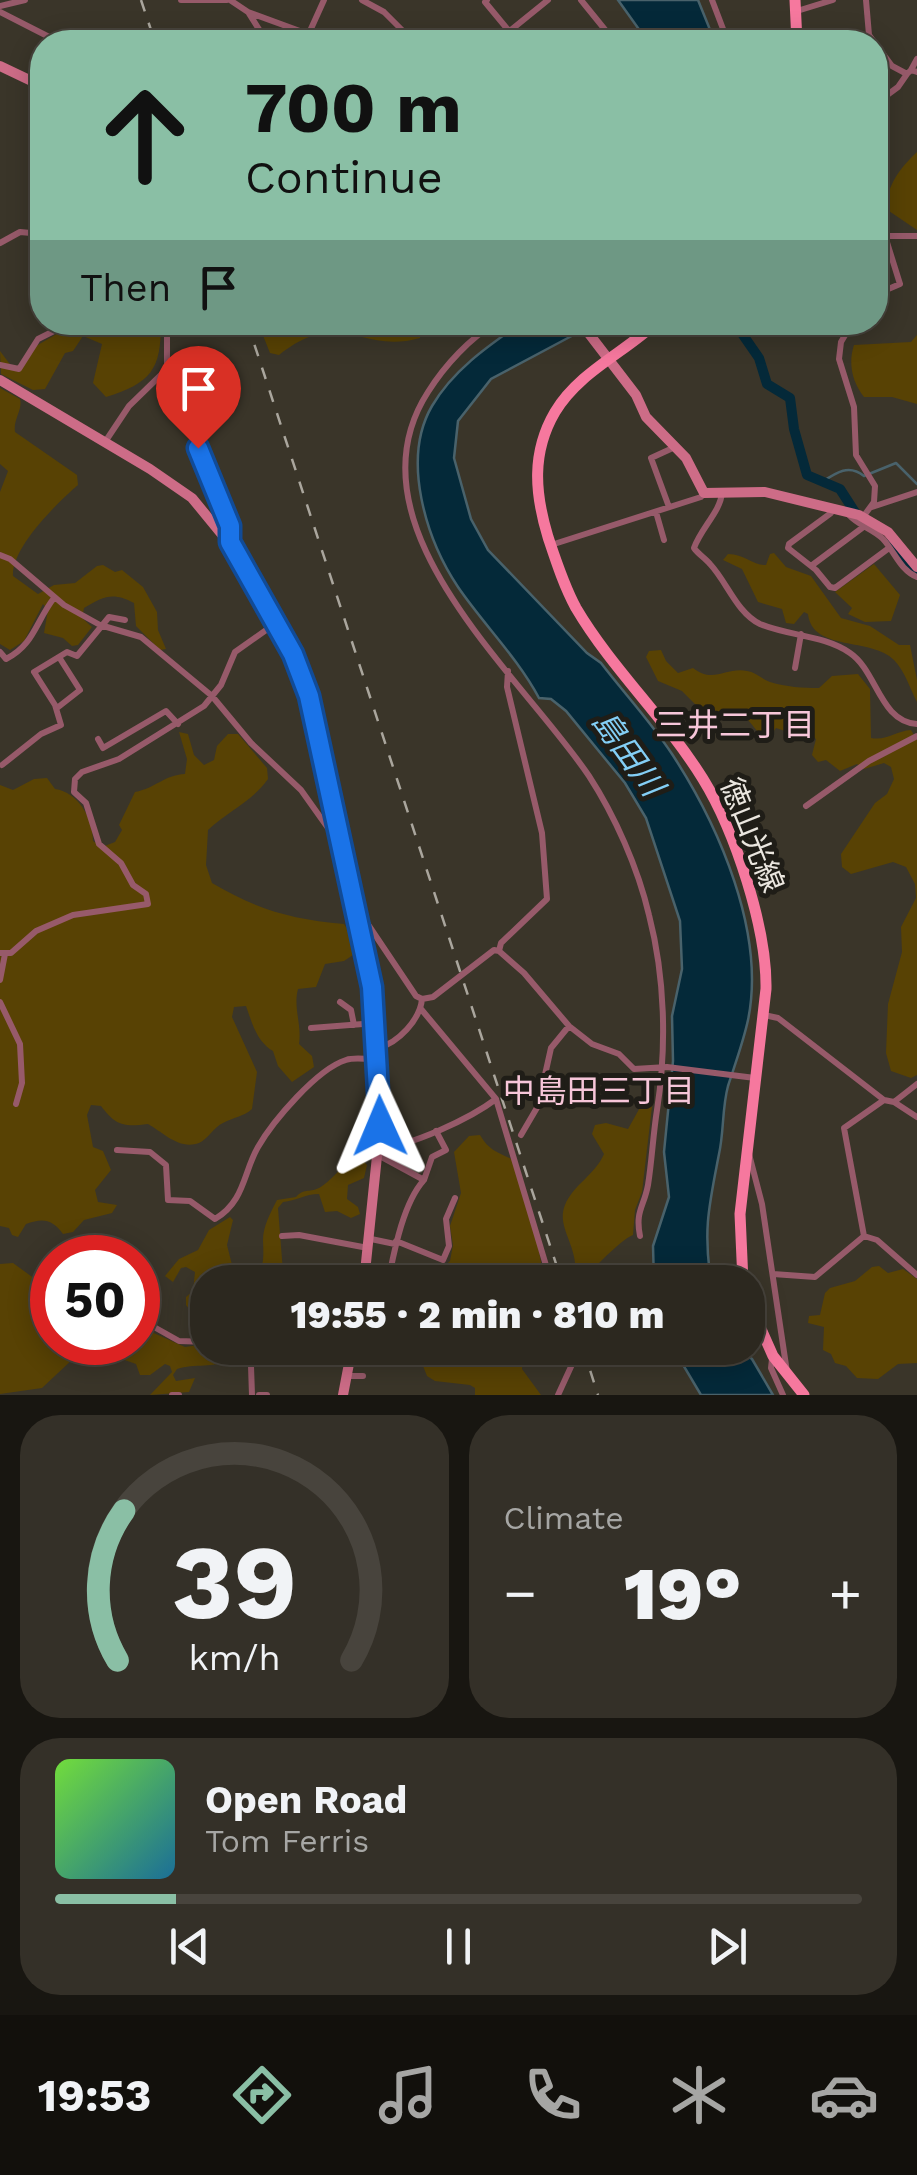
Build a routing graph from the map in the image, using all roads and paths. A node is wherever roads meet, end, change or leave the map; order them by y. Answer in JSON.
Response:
{"nodes":[{"id":1,"x":24,"y":0,"type":"edge"},
{"id":2,"x":181,"y":0,"type":"edge"},
{"id":3,"x":228,"y":0,"type":"edge"},
{"id":4,"x":324,"y":0,"type":"edge"},
{"id":5,"x":362,"y":0,"type":"edge"},
{"id":6,"x":487,"y":0,"type":"edge"},
{"id":7,"x":548,"y":0,"type":"edge"},
{"id":8,"x":581,"y":0,"type":"edge"},
{"id":9,"x":712,"y":0,"type":"edge"},
{"id":10,"x":833,"y":0,"type":"edge"},
{"id":11,"x":866,"y":0,"type":"edge"},
{"id":12,"x":796,"y":6,"type":"edge"},
{"id":13,"x":0,"y":9,"type":"edge"},
{"id":14,"x":248,"y":12,"type":"junction"},
{"id":15,"x":38,"y":30,"type":"edge"},
{"id":16,"x":259,"y":30,"type":"edge"},
{"id":17,"x":297,"y":30,"type":"edge"},
{"id":18,"x":310,"y":30,"type":"edge"},
{"id":19,"x":402,"y":30,"type":"edge"},
{"id":20,"x":507,"y":30,"type":"edge"},
{"id":21,"x":511,"y":30,"type":"edge"},
{"id":22,"x":605,"y":30,"type":"edge"},
{"id":23,"x":723,"y":30,"type":"edge"},
{"id":24,"x":869,"y":30,"type":"edge"},
{"id":25,"x":917,"y":59,"type":"edge"},
{"id":26,"x":888,"y":60,"type":"edge"},
{"id":27,"x":0,"y":66,"type":"edge"},
{"id":28,"x":911,"y":72,"type":"edge"},
{"id":29,"x":30,"y":80,"type":"edge"},
{"id":30,"x":888,"y":94,"type":"edge"},
{"id":31,"x":30,"y":233,"type":"edge"},
{"id":32,"x":888,"y":236,"type":"edge"},
{"id":33,"x":917,"y":236,"type":"edge"},
{"id":34,"x":0,"y":244,"type":"edge"},
{"id":35,"x":888,"y":248,"type":"edge"},
{"id":36,"x":888,"y":288,"type":"edge"},
{"id":37,"x":46,"y":335,"type":"edge"},
{"id":38,"x":167,"y":335,"type":"edge"},
{"id":39,"x":479,"y":335,"type":"edge"},
{"id":40,"x":590,"y":335,"type":"edge"},
{"id":41,"x":638,"y":335,"type":"edge"},
{"id":42,"x":845,"y":335,"type":"edge"},
{"id":43,"x":607,"y":356,"type":"junction"},
{"id":44,"x":0,"y":365,"type":"edge"},
{"id":45,"x":166,"y":370,"type":"junction"},
{"id":46,"x":0,"y":380,"type":"edge"},
{"id":47,"x":105,"y":442,"type":"junction"},
{"id":48,"x":678,"y":446,"type":"junction"},
{"id":49,"x":722,"y":492,"type":"junction"},
{"id":50,"x":917,"y":492,"type":"edge"},
{"id":51,"x":704,"y":493,"type":"junction"},
{"id":52,"x":669,"y":506,"type":"junction"},
{"id":53,"x":872,"y":506,"type":"junction"},
{"id":54,"x":832,"y":508,"type":"junction"},
{"id":55,"x":656,"y":512,"type":"junction"},
{"id":56,"x":863,"y":522,"type":"junction"},
{"id":57,"x":664,"y":540,"type":"dead end"},
{"id":58,"x":230,"y":542,"type":"junction"},
{"id":59,"x":551,"y":545,"type":"junction"},
{"id":60,"x":889,"y":548,"type":"junction"},
{"id":61,"x":0,"y":555,"type":"edge"},
{"id":62,"x":811,"y":566,"type":"junction"},
{"id":63,"x":917,"y":567,"type":"edge"},
{"id":64,"x":917,"y":577,"type":"edge"},
{"id":65,"x":54,"y":598,"type":"junction"},
{"id":66,"x":125,"y":620,"type":"dead end"},
{"id":67,"x":276,"y":623,"type":"junction"},
{"id":68,"x":100,"y":625,"type":"junction"},
{"id":69,"x":800,"y":634,"type":"junction"},
{"id":70,"x":0,"y":652,"type":"edge"},
{"id":71,"x":59,"y":657,"type":"junction"},
{"id":72,"x":795,"y":668,"type":"dead end"},
{"id":73,"x":508,"y":671,"type":"junction"},
{"id":74,"x":212,"y":696,"type":"junction"},
{"id":75,"x":56,"y":708,"type":"junction"},
{"id":76,"x":178,"y":724,"type":"junction"},
{"id":77,"x":917,"y":724,"type":"edge"},
{"id":78,"x":917,"y":736,"type":"edge"},
{"id":79,"x":98,"y":739,"type":"dead end"},
{"id":80,"x":2,"y":765,"type":"edge"},
{"id":81,"x":806,"y":806,"type":"dead end"},
{"id":82,"x":340,"y":836,"type":"junction"},
{"id":83,"x":356,"y":908,"type":"junction"},
{"id":84,"x":380,"y":940,"type":"junction"},
{"id":85,"x":363,"y":943,"type":"junction"},
{"id":86,"x":499,"y":951,"type":"junction"},
{"id":87,"x":2,"y":954,"type":"edge"},
{"id":88,"x":0,"y":980,"type":"edge"},
{"id":89,"x":422,"y":999,"type":"junction"},
{"id":90,"x":0,"y":1002,"type":"edge"},
{"id":91,"x":340,"y":1002,"type":"dead end"},
{"id":92,"x":422,"y":1009,"type":"junction"},
{"id":93,"x":764,"y":1015,"type":"junction"},
{"id":94,"x":376,"y":1023,"type":"junction"},
{"id":95,"x":354,"y":1025,"type":"junction"},
{"id":96,"x":569,"y":1026,"type":"junction"},
{"id":97,"x":311,"y":1028,"type":"dead end"},
{"id":98,"x":378,"y":1054,"type":"junction"},
{"id":99,"x":664,"y":1067,"type":"junction"},
{"id":100,"x":752,"y":1078,"type":"junction"},
{"id":101,"x":917,"y":1084,"type":"edge"},
{"id":102,"x":496,"y":1099,"type":"junction"},
{"id":103,"x":884,"y":1100,"type":"junction"},
{"id":104,"x":894,"y":1102,"type":"junction"},
{"id":105,"x":16,"y":1104,"type":"dead end"},
{"id":106,"x":917,"y":1117,"type":"edge"},
{"id":107,"x":436,"y":1131,"type":"junction"},
{"id":108,"x":521,"y":1135,"type":"dead end"},
{"id":109,"x":117,"y":1150,"type":"dead end"},
{"id":110,"x":378,"y":1152,"type":"junction"},
{"id":111,"x":747,"y":1152,"type":"junction"},
{"id":112,"x":424,"y":1180,"type":"junction"},
{"id":113,"x":454,"y":1198,"type":"dead end"},
{"id":114,"x":282,"y":1236,"type":"dead end"},
{"id":115,"x":640,"y":1236,"type":"dead end"},
{"id":116,"x":864,"y":1236,"type":"junction"},
{"id":117,"x":395,"y":1243,"type":"junction"},
{"id":118,"x":370,"y":1244,"type":"junction"},
{"id":119,"x":367,"y":1265,"type":"edge"},
{"id":120,"x":391,"y":1265,"type":"edge"},
{"id":121,"x":546,"y":1265,"type":"edge"},
{"id":122,"x":742,"y":1265,"type":"edge"},
{"id":123,"x":773,"y":1274,"type":"junction"},
{"id":124,"x":917,"y":1275,"type":"edge"},
{"id":125,"x":160,"y":1331,"type":"edge"},
{"id":126,"x":765,"y":1338,"type":"edge"},
{"id":127,"x":190,"y":1341,"type":"edge"},
{"id":128,"x":773,"y":1356,"type":"junction"},
{"id":129,"x":249,"y":1365,"type":"edge"},
{"id":130,"x":348,"y":1365,"type":"edge"},
{"id":131,"x":572,"y":1365,"type":"edge"},
{"id":132,"x":786,"y":1374,"type":"junction"},
{"id":133,"x":346,"y":1376,"type":"junction"},
{"id":134,"x":363,"y":1376,"type":"dead end"},
{"id":135,"x":255,"y":1395,"type":"edge"},
{"id":136,"x":267,"y":1395,"type":"edge"},
{"id":137,"x":343,"y":1395,"type":"edge"},
{"id":138,"x":558,"y":1395,"type":"edge"},
{"id":139,"x":783,"y":1395,"type":"edge"},
{"id":140,"x":804,"y":1395,"type":"edge"}],
"edges":[{"from":1,"to":13,"type":"street"},
{"from":2,"to":3,"type":"street"},
{"from":3,"to":14,"type":"street"},
{"from":4,"to":18,"type":"street"},
{"from":5,"to":19,"type":"street"},
{"from":6,"to":20,"type":"street"},
{"from":7,"to":21,"type":"street"},
{"from":8,"to":22,"type":"street"},
{"from":9,"to":23,"type":"street"},
{"from":10,"to":12,"type":"street"},
{"from":11,"to":24,"type":"street"},
{"from":13,"to":15,"type":"street"},
{"from":14,"to":16,"type":"street"},
{"from":14,"to":17,"type":"street"},
{"from":25,"to":28,"type":"street"},
{"from":26,"to":28,"type":"street"},
{"from":27,"to":29,"type":"main road"},
{"from":28,"to":30,"type":"street"},
{"from":31,"to":34,"type":"street"},
{"from":32,"to":33,"type":"street"},
{"from":35,"to":36,"type":"street"},
{"from":37,"to":44,"type":"street"},
{"from":38,"to":45,"type":"street"},
{"from":39,"to":73,"type":"street"},
{"from":40,"to":43,"type":"main road"},
{"from":41,"to":43,"type":"main road","name":"徳山光線"},
{"from":42,"to":53,"type":"street"},
{"from":43,"to":48,"type":"main road"},
{"from":43,"to":59,"type":"main road","name":"徳山光線"},
{"from":45,"to":47,"type":"street"},
{"from":45,"to":58,"type":"street"},
{"from":46,"to":47,"type":"main road"},
{"from":47,"to":58,"type":"main road"},
{"from":48,"to":51,"type":"main road"},
{"from":48,"to":52,"type":"street"},
{"from":49,"to":51,"type":"main road"},
{"from":49,"to":54,"type":"main road"},
{"from":49,"to":69,"type":"street"},
{"from":50,"to":53,"type":"street"},
{"from":51,"to":52,"type":"street"},
{"from":52,"to":55,"type":"street"},
{"from":53,"to":56,"type":"street"},
{"from":54,"to":56,"type":"main road"},
{"from":54,"to":62,"type":"street"},
{"from":55,"to":57,"type":"street"},
{"from":55,"to":59,"type":"street"},
{"from":56,"to":60,"type":"street"},
{"from":56,"to":62,"type":"street"},
{"from":56,"to":63,"type":"main road"},
{"from":58,"to":67,"type":"main road"},
{"from":59,"to":93,"type":"main road","name":"徳山光線"},
{"from":60,"to":62,"type":"street"},
{"from":60,"to":64,"type":"street"},
{"from":61,"to":65,"type":"street"},
{"from":65,"to":68,"type":"street"},
{"from":65,"to":70,"type":"street"},
{"from":66,"to":68,"type":"street"},
{"from":67,"to":74,"type":"street"},
{"from":67,"to":82,"type":"main road"},
{"from":68,"to":71,"type":"street"},
{"from":68,"to":74,"type":"street"},
{"from":69,"to":72,"type":"street"},
{"from":69,"to":77,"type":"street"},
{"from":71,"to":75,"type":"street"},
{"from":71,"to":75,"type":"street"},
{"from":73,"to":86,"type":"street"},
{"from":73,"to":99,"type":"street"},
{"from":74,"to":76,"type":"street"},
{"from":74,"to":82,"type":"street"},
{"from":75,"to":80,"type":"street"},
{"from":76,"to":79,"type":"street"},
{"from":76,"to":87,"type":"street"},
{"from":78,"to":81,"type":"street"},
{"from":82,"to":83,"type":"main road"},
{"from":83,"to":84,"type":"street"},
{"from":83,"to":85,"type":"main road"},
{"from":84,"to":85,"type":"street"},
{"from":84,"to":89,"type":"street"},
{"from":85,"to":94,"type":"main road"},
{"from":86,"to":89,"type":"street"},
{"from":86,"to":96,"type":"street"},
{"from":87,"to":88,"type":"street"},
{"from":89,"to":92,"type":"street"},
{"from":90,"to":105,"type":"street"},
{"from":91,"to":95,"type":"street"},
{"from":92,"to":98,"type":"street"},
{"from":92,"to":102,"type":"street"},
{"from":93,"to":100,"type":"main road","name":"徳山光線"},
{"from":93,"to":103,"type":"street"},
{"from":94,"to":95,"type":"street"},
{"from":94,"to":98,"type":"main road"},
{"from":95,"to":97,"type":"street"},
{"from":96,"to":99,"type":"street"},
{"from":96,"to":108,"type":"street"},
{"from":98,"to":109,"type":"street"},
{"from":98,"to":110,"type":"main road"},
{"from":99,"to":100,"type":"street"},
{"from":99,"to":115,"type":"street"},
{"from":100,"to":111,"type":"main road","name":"徳山光線"},
{"from":101,"to":104,"type":"street"},
{"from":102,"to":107,"type":"street"},
{"from":102,"to":121,"type":"street"},
{"from":103,"to":104,"type":"street"},
{"from":103,"to":116,"type":"street"},
{"from":104,"to":106,"type":"street"},
{"from":107,"to":110,"type":"street"},
{"from":107,"to":112,"type":"street"},
{"from":110,"to":112,"type":"street"},
{"from":110,"to":118,"type":"main road"},
{"from":111,"to":122,"type":"main road","name":"徳山光線"},
{"from":111,"to":123,"type":"street"},
{"from":112,"to":117,"type":"street"},
{"from":113,"to":117,"type":"street"},
{"from":114,"to":118,"type":"street"},
{"from":116,"to":123,"type":"street"},
{"from":116,"to":124,"type":"street"},
{"from":117,"to":118,"type":"street"},
{"from":117,"to":120,"type":"street"},
{"from":118,"to":119,"type":"main road"},
{"from":123,"to":132,"type":"street"},
{"from":125,"to":127,"type":"street"},
{"from":126,"to":128,"type":"main road"},
{"from":128,"to":132,"type":"main road"},
{"from":128,"to":139,"type":"street"},
{"from":129,"to":135,"type":"street"},
{"from":130,"to":133,"type":"main road"},
{"from":131,"to":138,"type":"street"},
{"from":132,"to":140,"type":"main road"},
{"from":133,"to":134,"type":"street"},
{"from":133,"to":137,"type":"main road"},
{"from":135,"to":136,"type":"street"}]}
